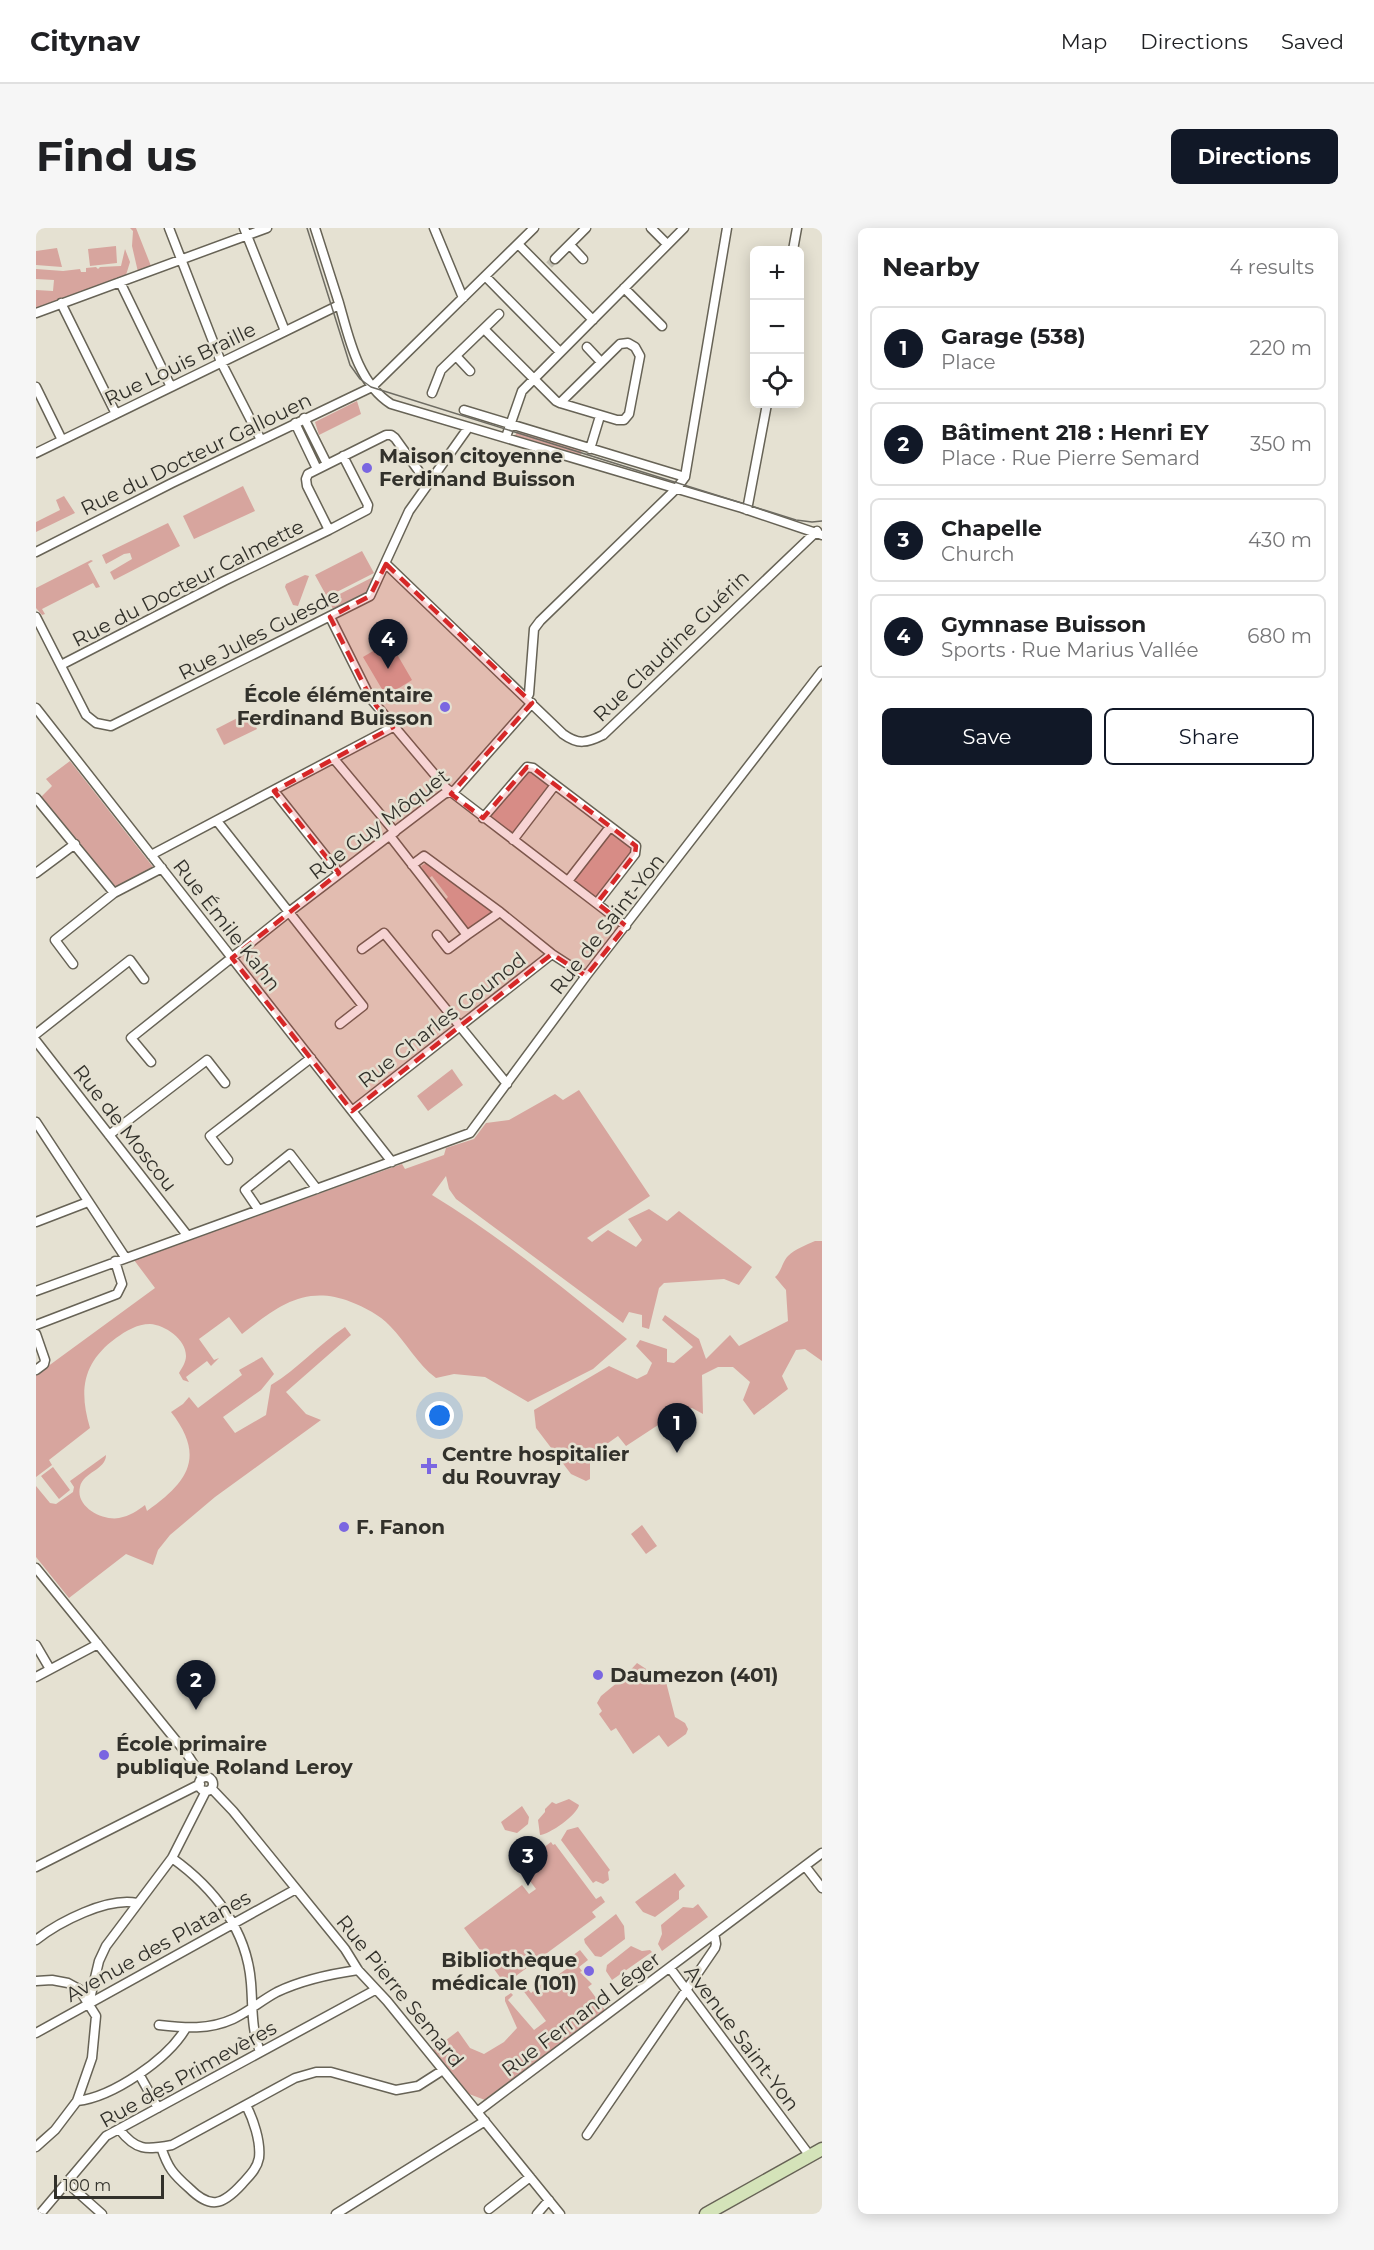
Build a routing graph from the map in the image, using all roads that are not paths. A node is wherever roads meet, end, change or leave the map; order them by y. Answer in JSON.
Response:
{"nodes":[{"id":1,"x":169,"y":228,"type":"edge"},
{"id":2,"x":267,"y":228,"type":"edge"},
{"id":3,"x":315,"y":228,"type":"edge"},
{"id":4,"x":434,"y":228,"type":"edge"},
{"id":5,"x":586,"y":228,"type":"edge"},
{"id":6,"x":651,"y":228,"type":"edge"},
{"id":7,"x":684,"y":228,"type":"edge"},
{"id":8,"x":727,"y":228,"type":"edge"},
{"id":9,"x":797,"y":228,"type":"edge"},
{"id":10,"x":528,"y":230,"type":"edge"},
{"id":11,"x":245,"y":232,"type":"edge"},
{"id":12,"x":518,"y":244,"type":"junction"},
{"id":13,"x":667,"y":244,"type":"junction"},
{"id":14,"x":570,"y":245,"type":"junction"},
{"id":15,"x":795,"y":246,"type":"edge"},
{"id":16,"x":583,"y":258,"type":"dead end"},
{"id":17,"x":181,"y":259,"type":"junction"},
{"id":18,"x":549,"y":265,"type":"junction"},
{"id":19,"x":485,"y":276,"type":"junction"},
{"id":20,"x":120,"y":282,"type":"junction"},
{"id":21,"x":624,"y":288,"type":"junction"},
{"id":22,"x":463,"y":298,"type":"junction"},
{"id":23,"x":61,"y":303,"type":"junction"},
{"id":24,"x":339,"y":305,"type":"junction"},
{"id":25,"x":505,"y":308,"type":"junction"},
{"id":26,"x":36,"y":313,"type":"edge"},
{"id":27,"x":592,"y":320,"type":"junction"},
{"id":28,"x":662,"y":326,"type":"dead end"},
{"id":29,"x":484,"y":328,"type":"junction"},
{"id":30,"x":285,"y":331,"type":"junction"},
{"id":31,"x":581,"y":342,"type":"junction"},
{"id":32,"x":560,"y":352,"type":"junction"},
{"id":33,"x":456,"y":356,"type":"junction"},
{"id":34,"x":221,"y":362,"type":"junction"},
{"id":35,"x":601,"y":362,"type":"junction"},
{"id":36,"x":470,"y":371,"type":"dead end"},
{"id":37,"x":532,"y":380,"type":"junction"},
{"id":38,"x":36,"y":387,"type":"edge"},
{"id":39,"x":171,"y":387,"type":"junction"},
{"id":40,"x":372,"y":387,"type":"junction"},
{"id":41,"x":432,"y":393,"type":"dead end"},
{"id":42,"x":560,"y":403,"type":"junction"},
{"id":43,"x":766,"y":408,"type":"edge"},
{"id":44,"x":464,"y":410,"type":"dead end"},
{"id":45,"x":116,"y":414,"type":"junction"},
{"id":46,"x":600,"y":416,"type":"junction"},
{"id":47,"x":304,"y":418,"type":"junction"},
{"id":48,"x":295,"y":423,"type":"junction"},
{"id":49,"x":510,"y":424,"type":"junction"},
{"id":50,"x":468,"y":428,"type":"junction"},
{"id":51,"x":506,"y":437,"type":"junction"},
{"id":52,"x":62,"y":440,"type":"junction"},
{"id":53,"x":261,"y":440,"type":"junction"},
{"id":54,"x":590,"y":449,"type":"junction"},
{"id":55,"x":36,"y":453,"type":"edge"},
{"id":56,"x":343,"y":456,"type":"junction"},
{"id":57,"x":327,"y":464,"type":"junction"},
{"id":58,"x":317,"y":469,"type":"junction"},
{"id":59,"x":685,"y":477,"type":"junction"},
{"id":60,"x":428,"y":484,"type":"junction"},
{"id":61,"x":677,"y":488,"type":"junction"},
{"id":62,"x":747,"y":510,"type":"junction"},
{"id":63,"x":329,"y":530,"type":"junction"},
{"id":64,"x":820,"y":532,"type":"edge"},
{"id":65,"x":36,"y":552,"type":"edge"},
{"id":66,"x":386,"y":564,"type":"junction"},
{"id":67,"x":36,"y":617,"type":"edge"},
{"id":68,"x":330,"y":617,"type":"junction"},
{"id":69,"x":61,"y":665,"type":"junction"},
{"id":70,"x":822,"y":670,"type":"edge"},
{"id":71,"x":529,"y":701,"type":"junction"},
{"id":72,"x":36,"y":708,"type":"edge"},
{"id":73,"x":393,"y":727,"type":"junction"},
{"id":74,"x":334,"y":759,"type":"junction"},
{"id":75,"x":555,"y":785,"type":"junction"},
{"id":76,"x":274,"y":790,"type":"junction"},
{"id":77,"x":450,"y":792,"type":"junction"},
{"id":78,"x":36,"y":798,"type":"edge"},
{"id":79,"x":483,"y":818,"type":"junction"},
{"id":80,"x":217,"y":820,"type":"junction"},
{"id":81,"x":610,"y":827,"type":"junction"},
{"id":82,"x":392,"y":834,"type":"junction"},
{"id":83,"x":513,"y":840,"type":"junction"},
{"id":84,"x":75,"y":844,"type":"junction"},
{"id":85,"x":151,"y":855,"type":"junction"},
{"id":86,"x":412,"y":865,"type":"junction"},
{"id":87,"x":162,"y":868,"type":"junction"},
{"id":88,"x":36,"y":873,"type":"edge"},
{"id":89,"x":339,"y":873,"type":"junction"},
{"id":90,"x":568,"y":881,"type":"junction"},
{"id":91,"x":114,"y":894,"type":"junction"},
{"id":92,"x":597,"y":903,"type":"junction"},
{"id":93,"x":289,"y":912,"type":"junction"},
{"id":94,"x":500,"y":912,"type":"junction"},
{"id":95,"x":626,"y":926,"type":"junction"},
{"id":96,"x":437,"y":935,"type":"dead end"},
{"id":97,"x":467,"y":935,"type":"junction"},
{"id":98,"x":362,"y":948,"type":"dead end"},
{"id":99,"x":552,"y":954,"type":"junction"},
{"id":100,"x":232,"y":958,"type":"junction"},
{"id":101,"x":73,"y":964,"type":"dead end"},
{"id":102,"x":586,"y":976,"type":"junction"},
{"id":103,"x":144,"y":979,"type":"dead end"},
{"id":104,"x":340,"y":1024,"type":"dead end"},
{"id":105,"x":459,"y":1026,"type":"junction"},
{"id":106,"x":36,"y":1034,"type":"edge"},
{"id":107,"x":36,"y":1041,"type":"edge"},
{"id":108,"x":311,"y":1058,"type":"junction"},
{"id":109,"x":151,"y":1062,"type":"dead end"},
{"id":110,"x":225,"y":1083,"type":"dead end"},
{"id":111,"x":507,"y":1084,"type":"junction"},
{"id":112,"x":352,"y":1111,"type":"junction"},
{"id":113,"x":36,"y":1122,"type":"edge"},
{"id":114,"x":109,"y":1135,"type":"junction"},
{"id":115,"x":228,"y":1160,"type":"dead end"},
{"id":116,"x":392,"y":1162,"type":"junction"},
{"id":117,"x":317,"y":1189,"type":"junction"},
{"id":118,"x":88,"y":1202,"type":"junction"},
{"id":119,"x":258,"y":1209,"type":"junction"},
{"id":120,"x":36,"y":1222,"type":"edge"},
{"id":121,"x":187,"y":1235,"type":"junction"},
{"id":122,"x":125,"y":1257,"type":"junction"},
{"id":123,"x":115,"y":1261,"type":"junction"},
{"id":124,"x":36,"y":1291,"type":"edge"},
{"id":125,"x":36,"y":1325,"type":"edge"},
{"id":126,"x":36,"y":1334,"type":"edge"},
{"id":127,"x":36,"y":1370,"type":"edge"},
{"id":128,"x":36,"y":1568,"type":"edge"},
{"id":129,"x":98,"y":1644,"type":"junction"},
{"id":130,"x":36,"y":1645,"type":"edge"},
{"id":131,"x":50,"y":1670,"type":"junction"},
{"id":132,"x":36,"y":1677,"type":"edge"},
{"id":133,"x":205,"y":1786,"type":"junction"},
{"id":134,"x":822,"y":1853,"type":"edge"},
{"id":135,"x":172,"y":1858,"type":"junction"},
{"id":136,"x":822,"y":1859,"type":"edge"},
{"id":137,"x":36,"y":1867,"type":"edge"},
{"id":138,"x":806,"y":1868,"type":"junction"},
{"id":139,"x":822,"y":1888,"type":"edge"},
{"id":140,"x":296,"y":1889,"type":"junction"},
{"id":141,"x":137,"y":1903,"type":"junction"},
{"id":142,"x":233,"y":1923,"type":"junction"},
{"id":143,"x":715,"y":1938,"type":"junction"},
{"id":144,"x":36,"y":1940,"type":"edge"},
{"id":145,"x":704,"y":1943,"type":"junction"},
{"id":146,"x":670,"y":1968,"type":"junction"},
{"id":147,"x":358,"y":1970,"type":"junction"},
{"id":148,"x":36,"y":1981,"type":"edge"},
{"id":149,"x":375,"y":1990,"type":"junction"},
{"id":150,"x":687,"y":1991,"type":"junction"},
{"id":151,"x":89,"y":2003,"type":"junction"},
{"id":152,"x":252,"y":2007,"type":"junction"},
{"id":153,"x":159,"y":2025,"type":"dead end"},
{"id":154,"x":186,"y":2028,"type":"junction"},
{"id":155,"x":36,"y":2033,"type":"edge"},
{"id":156,"x":260,"y":2052,"type":"junction"},
{"id":157,"x":443,"y":2070,"type":"junction"},
{"id":158,"x":139,"y":2074,"type":"junction"},
{"id":159,"x":77,"y":2101,"type":"junction"},
{"id":160,"x":246,"y":2105,"type":"junction"},
{"id":161,"x":158,"y":2108,"type":"junction"},
{"id":162,"x":477,"y":2112,"type":"junction"},
{"id":163,"x":485,"y":2121,"type":"junction"},
{"id":164,"x":119,"y":2129,"type":"junction"},
{"id":165,"x":588,"y":2135,"type":"dead end"},
{"id":166,"x":36,"y":2146,"type":"edge"},
{"id":167,"x":161,"y":2147,"type":"junction"},
{"id":168,"x":822,"y":2149,"type":"edge"},
{"id":169,"x":810,"y":2156,"type":"junction"},
{"id":170,"x":530,"y":2177,"type":"junction"},
{"id":171,"x":66,"y":2182,"type":"junction"},
{"id":172,"x":549,"y":2200,"type":"junction"},
{"id":173,"x":489,"y":2209,"type":"dead end"},
{"id":174,"x":40,"y":2214,"type":"edge"},
{"id":175,"x":102,"y":2214,"type":"edge"},
{"id":176,"x":336,"y":2214,"type":"edge"},
{"id":177,"x":537,"y":2214,"type":"edge"},
{"id":178,"x":560,"y":2214,"type":"edge"},
{"id":179,"x":706,"y":2214,"type":"edge"}],
"edges":[{"from":1,"to":17,"type":"street"},
{"from":2,"to":11,"type":"street"},
{"from":3,"to":24,"type":"street"},
{"from":4,"to":22,"type":"street"},
{"from":5,"to":14,"type":"street"},
{"from":6,"to":13,"type":"street"},
{"from":7,"to":13,"type":"street"},
{"from":8,"to":59,"type":"street"},
{"from":9,"to":15,"type":"street"},
{"from":10,"to":12,"type":"street","name":"Rue du Docteur Gallouen"},
{"from":11,"to":17,"type":"street"},
{"from":11,"to":30,"type":"street"},
{"from":12,"to":18,"type":"street"},
{"from":12,"to":19,"type":"street","name":"Rue du Docteur Gallouen"},
{"from":13,"to":21,"type":"street"},
{"from":14,"to":16,"type":"street"},
{"from":14,"to":18,"type":"street"},
{"from":17,"to":20,"type":"street"},
{"from":17,"to":34,"type":"street"},
{"from":18,"to":27,"type":"street"},
{"from":19,"to":22,"type":"street","name":"Rue du Docteur Gallouen"},
{"from":19,"to":25,"type":"street"},
{"from":20,"to":23,"type":"street"},
{"from":20,"to":39,"type":"street"},
{"from":21,"to":27,"type":"street"},
{"from":21,"to":28,"type":"street"},
{"from":22,"to":40,"type":"street","name":"Rue du Docteur Gallouen"},
{"from":23,"to":26,"type":"street"},
{"from":23,"to":45,"type":"street"},
{"from":24,"to":30,"type":"street","name":"Rue Louis Braille"},
{"from":24,"to":40,"type":"street"},
{"from":25,"to":29,"type":"street"},
{"from":25,"to":32,"type":"street"},
{"from":27,"to":31,"type":"street"},
{"from":29,"to":33,"type":"street"},
{"from":29,"to":37,"type":"street"},
{"from":30,"to":34,"type":"street","name":"Rue Louis Braille"},
{"from":31,"to":32,"type":"street"},
{"from":31,"to":35,"type":"street"},
{"from":32,"to":37,"type":"street"},
{"from":33,"to":36,"type":"street"},
{"from":33,"to":41,"type":"street"},
{"from":34,"to":39,"type":"street","name":"Rue Louis Braille"},
{"from":34,"to":53,"type":"street"},
{"from":35,"to":42,"type":"street"},
{"from":35,"to":46,"type":"street"},
{"from":37,"to":42,"type":"street"},
{"from":37,"to":49,"type":"street"},
{"from":38,"to":52,"type":"street"},
{"from":39,"to":45,"type":"street","name":"Rue Louis Braille"},
{"from":40,"to":47,"type":"street","name":"Rue du Docteur Gallouen"},
{"from":40,"to":50,"type":"street"},
{"from":42,"to":46,"type":"street"},
{"from":43,"to":62,"type":"street"},
{"from":44,"to":49,"type":"street"},
{"from":45,"to":52,"type":"street","name":"Rue Louis Braille"},
{"from":46,"to":54,"type":"street"},
{"from":47,"to":48,"type":"street","name":"Rue du Docteur Gallouen"},
{"from":47,"to":57,"type":"street"},
{"from":48,"to":53,"type":"street","name":"Rue du Docteur Gallouen"},
{"from":48,"to":58,"type":"street"},
{"from":49,"to":51,"type":"street"},
{"from":49,"to":54,"type":"street"},
{"from":50,"to":51,"type":"street"},
{"from":50,"to":60,"type":"street","name":"Rue Jules Guesde"},
{"from":51,"to":61,"type":"street"},
{"from":52,"to":55,"type":"street","name":"Rue Louis Braille"},
{"from":53,"to":65,"type":"street","name":"Rue du Docteur Gallouen"},
{"from":54,"to":59,"type":"street"},
{"from":56,"to":57,"type":"street"},
{"from":56,"to":60,"type":"street"},
{"from":56,"to":63,"type":"street","name":"Rue du Docteur Calmette"},
{"from":57,"to":58,"type":"street"},
{"from":58,"to":63,"type":"street"},
{"from":59,"to":61,"type":"street"},
{"from":60,"to":66,"type":"street","name":"Rue Jules Guesde"},
{"from":61,"to":62,"type":"street"},
{"from":61,"to":71,"type":"street"},
{"from":62,"to":64,"type":"street"},
{"from":63,"to":69,"type":"street","name":"Rue du Docteur Calmette"},
{"from":64,"to":71,"type":"street","name":"Rue Claudine Guérin"},
{"from":66,"to":68,"type":"street","name":"Rue Jules Guesde"},
{"from":66,"to":71,"type":"street","name":"Rue Claudine Guérin"},
{"from":67,"to":69,"type":"street","name":"Rue Jules Guesde"},
{"from":68,"to":69,"type":"street","name":"Rue Jules Guesde"},
{"from":68,"to":73,"type":"street"},
{"from":70,"to":95,"type":"street","name":"Rue de Saint-Yon"},
{"from":71,"to":77,"type":"street","name":"Rue Guy Môquet"},
{"from":72,"to":85,"type":"street","name":"Rue Émile Kahn"},
{"from":73,"to":74,"type":"street"},
{"from":73,"to":77,"type":"street"},
{"from":74,"to":76,"type":"street"},
{"from":74,"to":82,"type":"street"},
{"from":75,"to":79,"type":"street"},
{"from":75,"to":81,"type":"street"},
{"from":75,"to":83,"type":"street"},
{"from":76,"to":80,"type":"street"},
{"from":76,"to":89,"type":"street"},
{"from":77,"to":79,"type":"street"},
{"from":77,"to":82,"type":"street","name":"Rue Guy Môquet"},
{"from":78,"to":84,"type":"street"},
{"from":79,"to":83,"type":"street"},
{"from":80,"to":85,"type":"street"},
{"from":80,"to":93,"type":"street"},
{"from":81,"to":90,"type":"street"},
{"from":81,"to":92,"type":"street"},
{"from":82,"to":86,"type":"street"},
{"from":82,"to":89,"type":"street","name":"Rue Guy Môquet"},
{"from":83,"to":90,"type":"street"},
{"from":84,"to":88,"type":"street"},
{"from":84,"to":91,"type":"street"},
{"from":85,"to":87,"type":"street","name":"Rue Émile Kahn"},
{"from":86,"to":94,"type":"street"},
{"from":86,"to":97,"type":"street"},
{"from":87,"to":91,"type":"street"},
{"from":87,"to":100,"type":"street","name":"Rue Émile Kahn"},
{"from":89,"to":93,"type":"street","name":"Rue Guy Môquet"},
{"from":90,"to":92,"type":"street"},
{"from":91,"to":101,"type":"street"},
{"from":92,"to":95,"type":"street"},
{"from":93,"to":100,"type":"street","name":"Rue Guy Môquet"},
{"from":93,"to":104,"type":"street"},
{"from":94,"to":97,"type":"street"},
{"from":94,"to":99,"type":"street"},
{"from":95,"to":102,"type":"street","name":"Rue de Saint-Yon"},
{"from":96,"to":97,"type":"street"},
{"from":98,"to":105,"type":"street"},
{"from":99,"to":102,"type":"street"},
{"from":99,"to":105,"type":"street","name":"Rue Charles Gounod"},
{"from":100,"to":108,"type":"street","name":"Rue Émile Kahn"},
{"from":100,"to":109,"type":"street","name":"Rue Guy Môquet"},
{"from":102,"to":111,"type":"street","name":"Rue de Saint-Yon"},
{"from":103,"to":106,"type":"street"},
{"from":105,"to":111,"type":"street"},
{"from":105,"to":112,"type":"street","name":"Rue Charles Gounod"},
{"from":107,"to":114,"type":"street","name":"Rue de Moscou"},
{"from":108,"to":112,"type":"street","name":"Rue Émile Kahn"},
{"from":108,"to":115,"type":"street"},
{"from":110,"to":114,"type":"street"},
{"from":111,"to":116,"type":"street","name":"Rue de Saint-Yon"},
{"from":112,"to":116,"type":"street","name":"Rue Émile Kahn"},
{"from":113,"to":118,"type":"street"},
{"from":114,"to":121,"type":"street","name":"Rue de Moscou"},
{"from":116,"to":117,"type":"street","name":"Rue de Saint-Yon"},
{"from":117,"to":119,"type":"street","name":"Rue de Saint-Yon"},
{"from":117,"to":119,"type":"street"},
{"from":118,"to":120,"type":"street"},
{"from":118,"to":122,"type":"street"},
{"from":119,"to":121,"type":"street","name":"Rue de Saint-Yon"},
{"from":121,"to":122,"type":"street","name":"Rue de Saint-Yon"},
{"from":122,"to":123,"type":"street","name":"Rue de Saint-Yon"},
{"from":123,"to":124,"type":"street","name":"Rue de Saint-Yon"},
{"from":123,"to":125,"type":"street"},
{"from":126,"to":127,"type":"street"},
{"from":128,"to":129,"type":"street","name":"Rue Pierre Semard"},
{"from":129,"to":131,"type":"street"},
{"from":129,"to":133,"type":"street","name":"Rue Pierre Semard"},
{"from":130,"to":131,"type":"street"},
{"from":131,"to":132,"type":"street"},
{"from":133,"to":135,"type":"street"},
{"from":133,"to":137,"type":"street"},
{"from":133,"to":140,"type":"street","name":"Rue Pierre Semard"},
{"from":134,"to":138,"type":"street","name":"Rue Fernand Léger"},
{"from":135,"to":141,"type":"street"},
{"from":135,"to":142,"type":"street"},
{"from":136,"to":138,"type":"street","name":"Rue Fernand Léger"},
{"from":138,"to":139,"type":"street"},
{"from":138,"to":143,"type":"street","name":"Rue Fernand Léger"},
{"from":138,"to":145,"type":"street","name":"Rue Fernand Léger"},
{"from":140,"to":142,"type":"street","name":"Avenue des Platanes"},
{"from":140,"to":147,"type":"street","name":"Rue Pierre Semard"},
{"from":141,"to":144,"type":"street"},
{"from":141,"to":151,"type":"street"},
{"from":142,"to":151,"type":"street","name":"Avenue des Platanes"},
{"from":142,"to":152,"type":"street"},
{"from":143,"to":145,"type":"street","name":"Rue Fernand Léger"},
{"from":143,"to":150,"type":"street"},
{"from":145,"to":146,"type":"street","name":"Rue Fernand Léger"},
{"from":146,"to":150,"type":"street","name":"Avenue Saint-Yon"},
{"from":146,"to":162,"type":"street","name":"Rue Fernand Léger"},
{"from":147,"to":149,"type":"street","name":"Rue Pierre Semard"},
{"from":147,"to":152,"type":"street"},
{"from":148,"to":151,"type":"street"},
{"from":149,"to":156,"type":"street","name":"Rue des Primevères"},
{"from":149,"to":157,"type":"street","name":"Rue Pierre Semard"},
{"from":150,"to":165,"type":"street"},
{"from":150,"to":169,"type":"street","name":"Avenue Saint-Yon"},
{"from":151,"to":155,"type":"street","name":"Avenue des Platanes"},
{"from":151,"to":159,"type":"street"},
{"from":152,"to":154,"type":"street"},
{"from":152,"to":156,"type":"street"},
{"from":153,"to":154,"type":"street"},
{"from":154,"to":158,"type":"street"},
{"from":156,"to":161,"type":"street","name":"Rue des Primevères"},
{"from":157,"to":160,"type":"street"},
{"from":157,"to":162,"type":"street","name":"Rue Pierre Semard"},
{"from":158,"to":159,"type":"street"},
{"from":158,"to":161,"type":"street"},
{"from":159,"to":166,"type":"street"},
{"from":160,"to":167,"type":"street"},
{"from":160,"to":167,"type":"street"},
{"from":161,"to":164,"type":"street","name":"Rue des Primevères"},
{"from":162,"to":163,"type":"street","name":"Rue Pierre Semard"},
{"from":163,"to":170,"type":"street","name":"Rue Pierre Semard"},
{"from":163,"to":176,"type":"street"},
{"from":164,"to":167,"type":"street"},
{"from":164,"to":171,"type":"street","name":"Rue des Primevères"},
{"from":168,"to":169,"type":"main road"},
{"from":169,"to":179,"type":"main road"},
{"from":170,"to":172,"type":"street","name":"Rue Pierre Semard"},
{"from":170,"to":173,"type":"street"},
{"from":171,"to":174,"type":"street","name":"Rue des Primevères"},
{"from":171,"to":175,"type":"street"},
{"from":172,"to":177,"type":"street"},
{"from":172,"to":178,"type":"street","name":"Rue Pierre Semard"}]}
